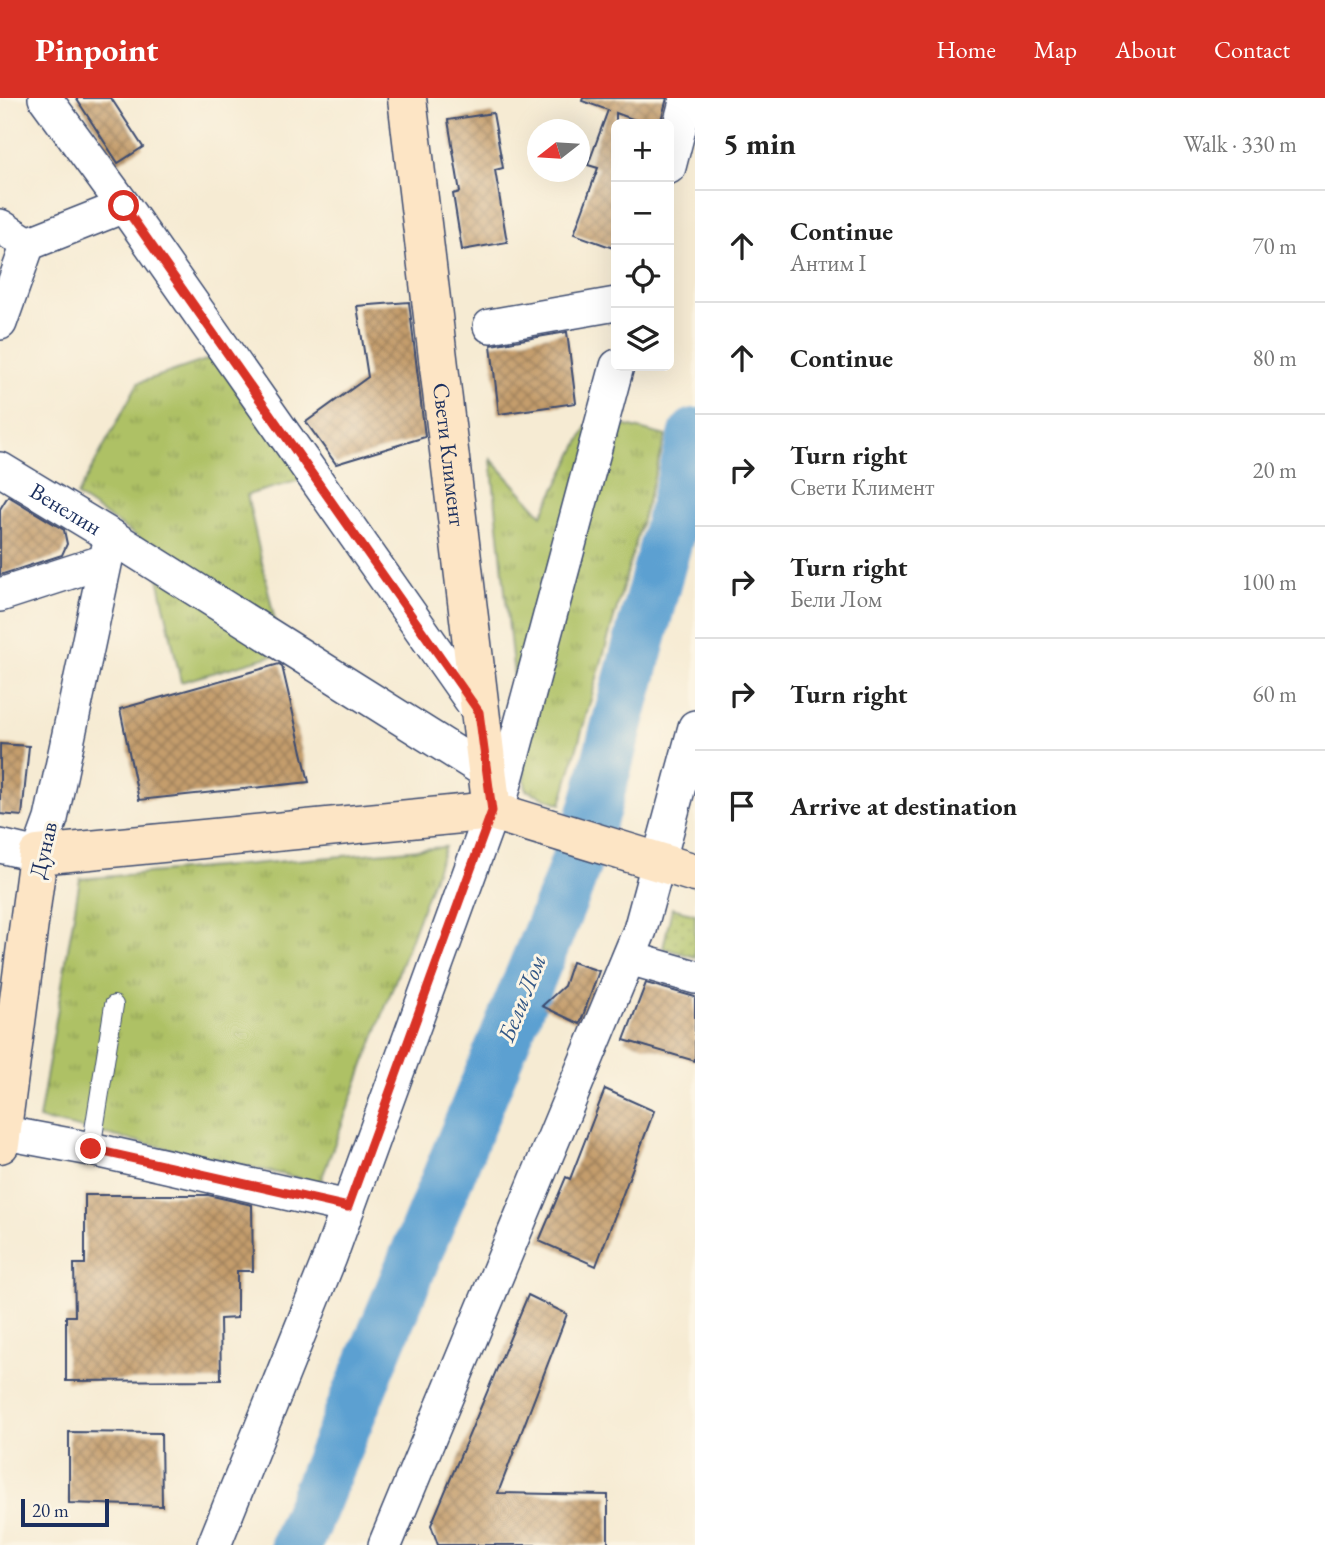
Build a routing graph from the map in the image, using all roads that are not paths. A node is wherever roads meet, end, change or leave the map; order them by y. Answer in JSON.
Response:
{"nodes":[{"id":1,"x":45,"y":98,"type":"edge"},
{"id":2,"x":407,"y":98,"type":"edge"},
{"id":3,"x":687,"y":98,"type":"edge"},
{"id":4,"x":674,"y":148,"type":"edge"},
{"id":5,"x":124,"y":206,"type":"junction"},
{"id":6,"x":0,"y":226,"type":"edge"},
{"id":7,"x":28,"y":244,"type":"junction"},
{"id":8,"x":611,"y":305,"type":"edge"},
{"id":9,"x":0,"y":323,"type":"edge"},
{"id":10,"x":490,"y":326,"type":"dead end"},
{"id":11,"x":616,"y":371,"type":"edge"},
{"id":12,"x":0,"y":469,"type":"edge"},
{"id":13,"x":108,"y":548,"type":"junction"},
{"id":14,"x":0,"y":596,"type":"edge"},
{"id":15,"x":479,"y":712,"type":"junction"},
{"id":16,"x":695,"y":727,"type":"edge"},
{"id":17,"x":488,"y":773,"type":"junction"},
{"id":18,"x":494,"y":812,"type":"junction"},
{"id":19,"x":0,"y":846,"type":"edge"},
{"id":20,"x":38,"y":855,"type":"junction"},
{"id":21,"x":659,"y":862,"type":"junction"},
{"id":22,"x":695,"y":873,"type":"edge"},
{"id":23,"x":629,"y":958,"type":"junction"},
{"id":24,"x":695,"y":977,"type":"edge"},
{"id":25,"x":114,"y":1005,"type":"dead end"},
{"id":26,"x":0,"y":1136,"type":"edge"},
{"id":27,"x":91,"y":1149,"type":"junction"},
{"id":28,"x":348,"y":1207,"type":"junction"},
{"id":29,"x":214,"y":1545,"type":"edge"},
{"id":30,"x":385,"y":1545,"type":"edge"}],
"edges":[{"from":1,"to":5,"type":"street"},
{"from":2,"to":15,"type":"street","name":"Свети Климент"},
{"from":3,"to":4,"type":"street"},
{"from":5,"to":7,"type":"street"},
{"from":5,"to":15,"type":"street"},
{"from":6,"to":7,"type":"street"},
{"from":7,"to":9,"type":"street"},
{"from":8,"to":10,"type":"street"},
{"from":11,"to":18,"type":"street"},
{"from":12,"to":13,"type":"street","name":"Венелин"},
{"from":13,"to":14,"type":"street"},
{"from":13,"to":17,"type":"street","name":"Венелин"},
{"from":13,"to":20,"type":"street","name":"Дунав"},
{"from":15,"to":17,"type":"street","name":"Свети Климент"},
{"from":16,"to":21,"type":"street"},
{"from":17,"to":18,"type":"street","name":"Свети Климент"},
{"from":18,"to":20,"type":"street"},
{"from":18,"to":21,"type":"street"},
{"from":18,"to":28,"type":"street"},
{"from":19,"to":20,"type":"street"},
{"from":20,"to":26,"type":"street","name":"Дунав"},
{"from":21,"to":22,"type":"street"},
{"from":21,"to":23,"type":"street"},
{"from":23,"to":24,"type":"street"},
{"from":23,"to":30,"type":"street"},
{"from":25,"to":27,"type":"lane"},
{"from":26,"to":27,"type":"street"},
{"from":27,"to":28,"type":"street"},
{"from":28,"to":29,"type":"street"}]}
